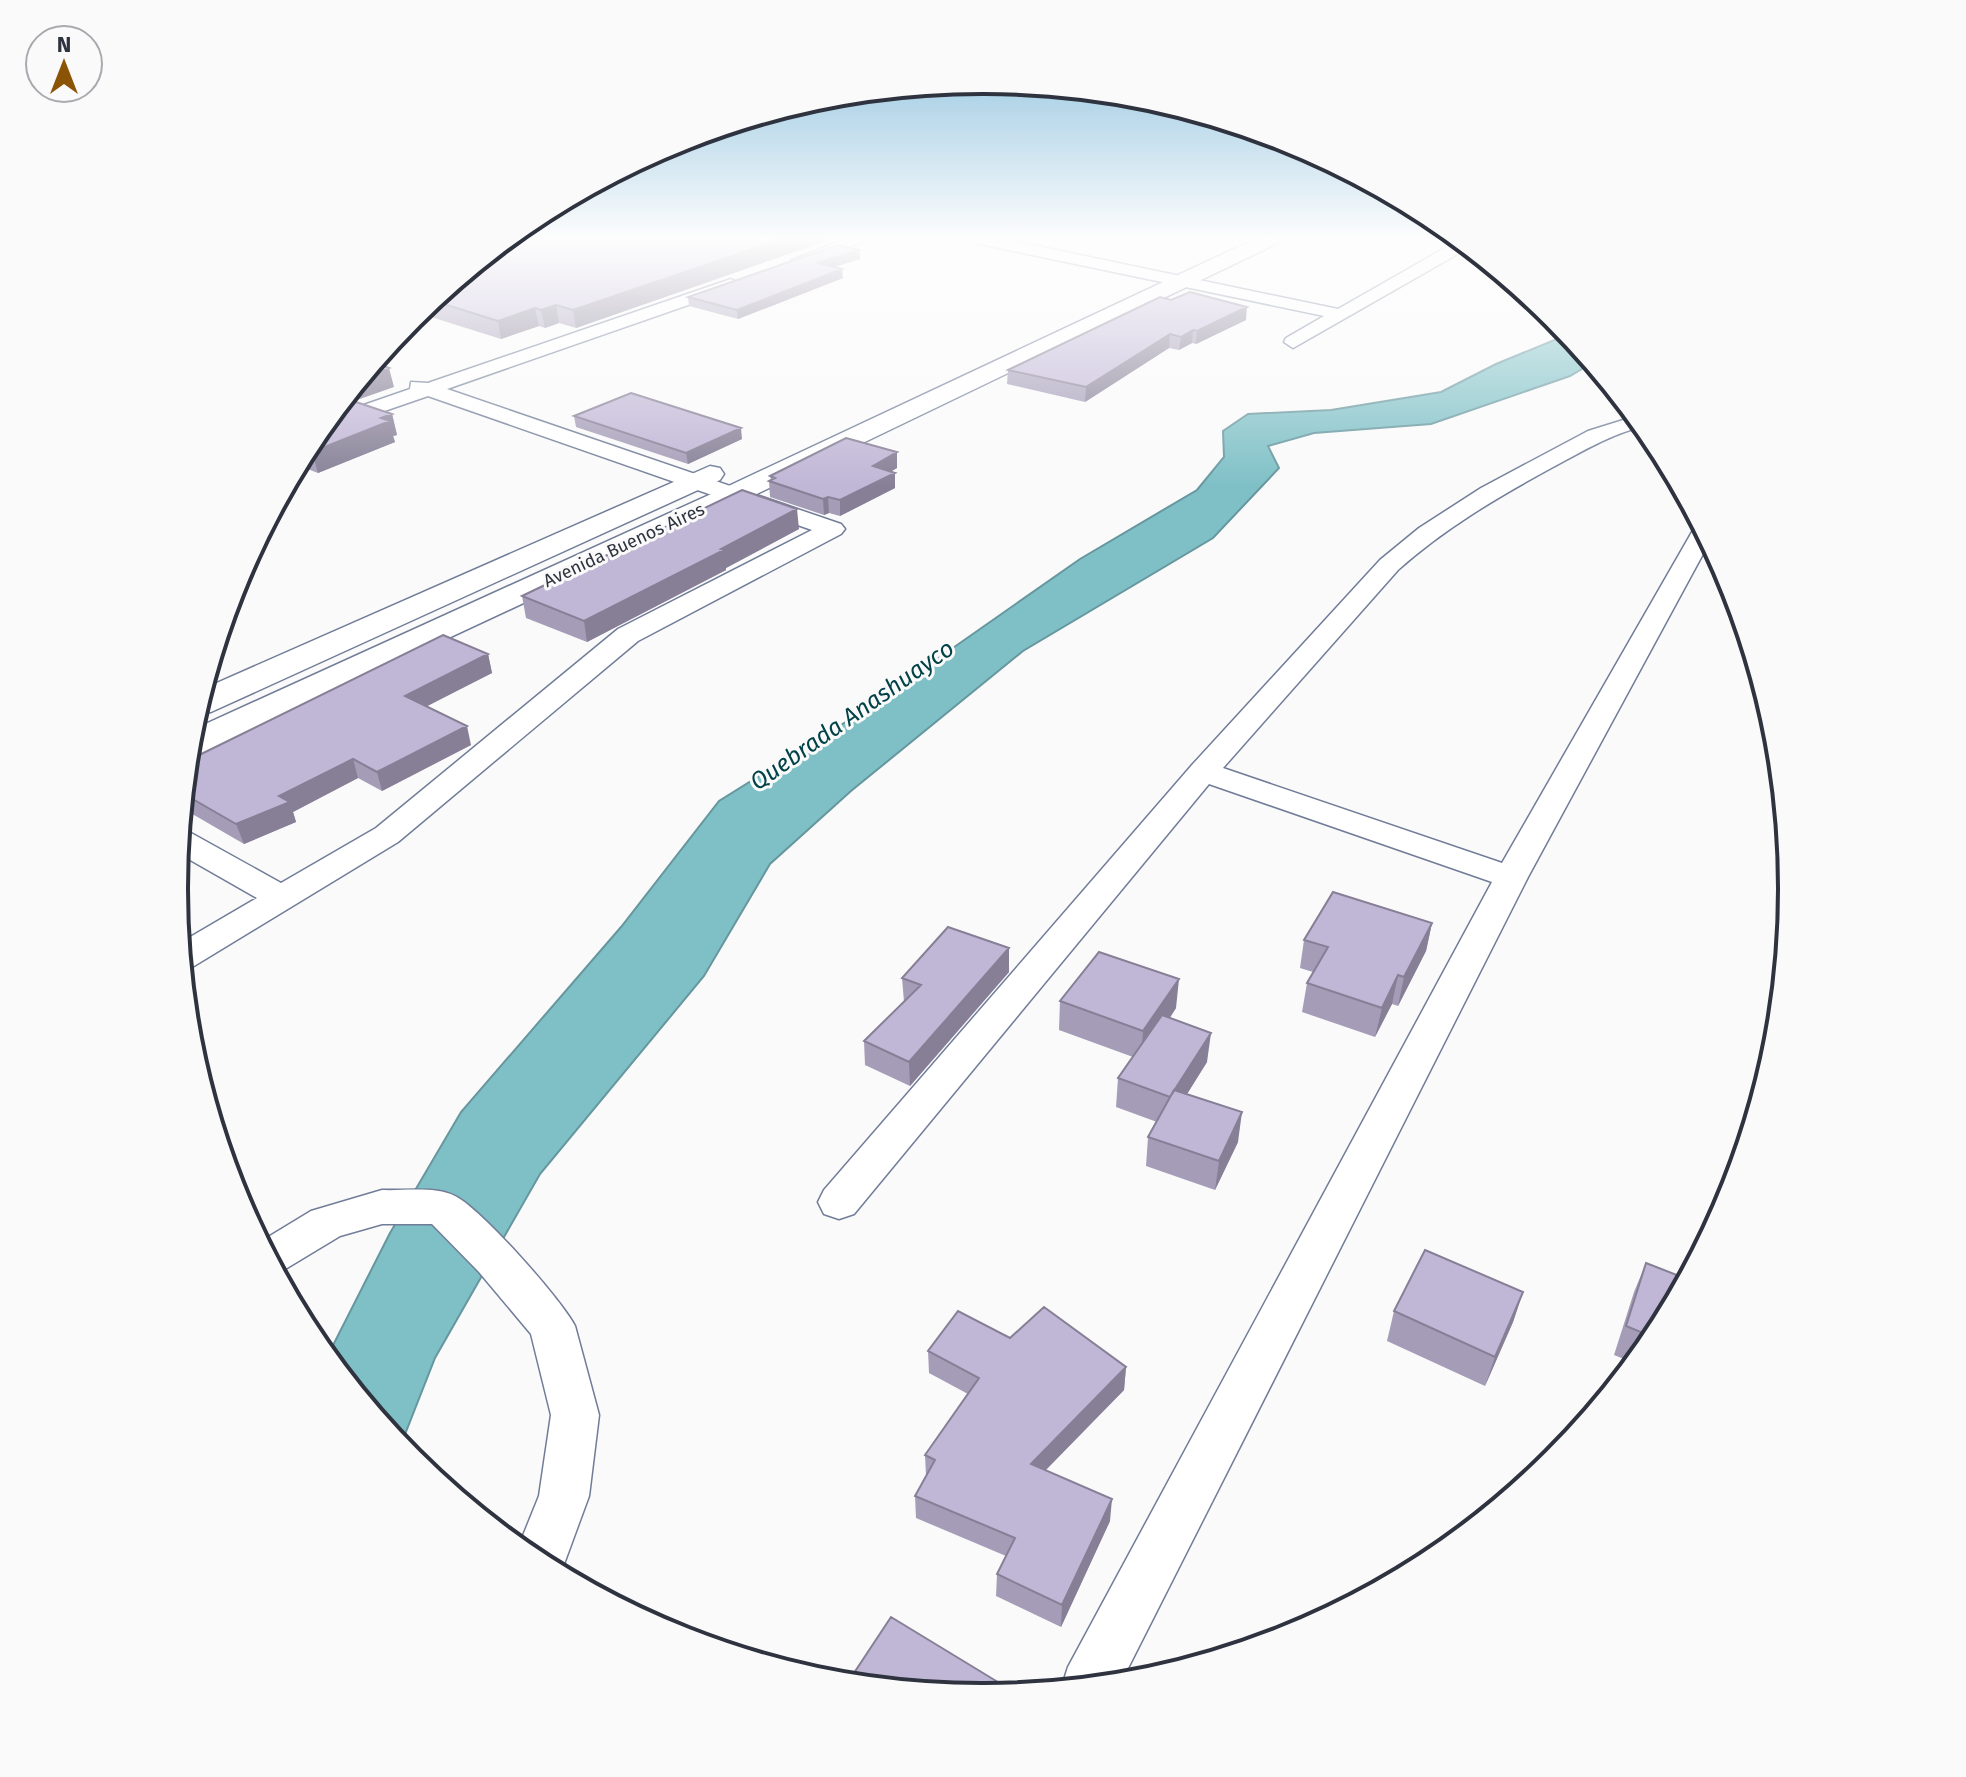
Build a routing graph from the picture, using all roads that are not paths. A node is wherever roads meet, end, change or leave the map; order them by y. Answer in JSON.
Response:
{"nodes":[{"id":1,"x":624,"y":321,"type":"edge"},
{"id":2,"x":1046,"y":321,"type":"edge"},
{"id":3,"x":1100,"y":321,"type":"edge"},
{"id":4,"x":1327,"y":321,"type":"edge"},
{"id":5,"x":1293,"y":342,"type":"dead end"},
{"id":6,"x":398,"y":379,"type":"dead end"},
{"id":7,"x":427,"y":389,"type":"junction"},
{"id":8,"x":833,"y":418,"type":"dead end"},
{"id":9,"x":343,"y":419,"type":"edge"},
{"id":10,"x":1627,"y":424,"type":"edge"},
{"id":11,"x":733,"y":463,"type":"dead end"},
{"id":12,"x":691,"y":483,"type":"junction"},
{"id":13,"x":730,"y":496,"type":"junction"},
{"id":14,"x":1698,"y":541,"type":"edge"},
{"id":15,"x":213,"y":697,"type":"edge"},
{"id":16,"x":203,"y":738,"type":"edge"},
{"id":17,"x":1203,"y":772,"type":"junction"},
{"id":18,"x":190,"y":846,"type":"edge"},
{"id":19,"x":1511,"y":877,"type":"junction"},
{"id":20,"x":284,"y":899,"type":"junction"},
{"id":21,"x":191,"y":952,"type":"edge"},
{"id":22,"x":839,"y":1202,"type":"dead end"},
{"id":23,"x":277,"y":1254,"type":"edge"},
{"id":24,"x":544,"y":1550,"type":"edge"},
{"id":25,"x":1094,"y":1675,"type":"edge"}],
"edges":[{"from":1,"to":7,"type":"street"},
{"from":2,"to":8,"type":"street"},
{"from":3,"to":13,"type":"street","name":"Avenida Buenos Aires"},
{"from":4,"to":5,"type":"street"},
{"from":6,"to":7,"type":"street"},
{"from":7,"to":9,"type":"street"},
{"from":7,"to":12,"type":"street"},
{"from":10,"to":17,"type":"street"},
{"from":11,"to":12,"type":"street","name":"Avenida Buenos Aires"},
{"from":12,"to":13,"type":"street"},
{"from":12,"to":15,"type":"street","name":"Avenida Buenos Aires"},
{"from":13,"to":16,"type":"street","name":"Avenida Buenos Aires"},
{"from":13,"to":20,"type":"street"},
{"from":14,"to":19,"type":"street"},
{"from":17,"to":19,"type":"street"},
{"from":17,"to":22,"type":"street"},
{"from":18,"to":20,"type":"street"},
{"from":19,"to":25,"type":"street"},
{"from":20,"to":21,"type":"street"},
{"from":23,"to":24,"type":"street"}]}
